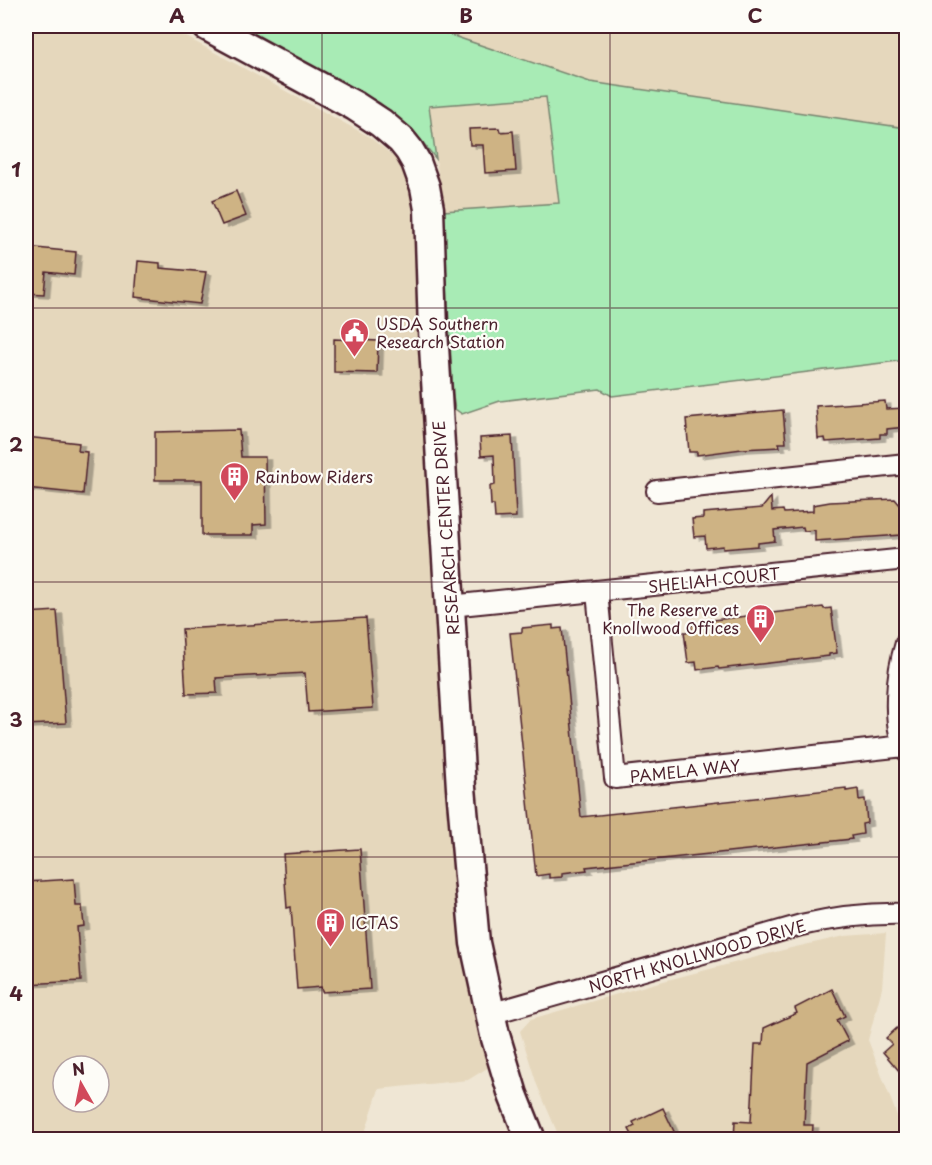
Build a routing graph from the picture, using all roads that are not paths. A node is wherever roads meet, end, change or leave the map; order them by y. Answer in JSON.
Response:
{"nodes":[{"id":1,"x":207,"y":26,"type":"edge"},
{"id":2,"x":906,"y":464,"type":"edge"},
{"id":3,"x":657,"y":491,"type":"dead end"},
{"id":4,"x":906,"y":559,"type":"edge"},
{"id":5,"x":597,"y":592,"type":"junction"},
{"id":6,"x":450,"y":606,"type":"junction"},
{"id":7,"x":906,"y":643,"type":"edge"},
{"id":8,"x":905,"y":748,"type":"edge"},
{"id":9,"x":906,"y":914,"type":"edge"},
{"id":10,"x":490,"y":1014,"type":"junction"},
{"id":11,"x":531,"y":1140,"type":"edge"}],
"edges":[{"from":1,"to":6,"type":"main road","name":"RESEARCH CENTER DRIVE"},
{"from":2,"to":3,"type":"street"},
{"from":4,"to":5,"type":"street","name":"SHELIAH COURT"},
{"from":5,"to":6,"type":"street","name":"SHELIAH COURT"},
{"from":5,"to":8,"type":"street","name":"PAMELA WAY"},
{"from":6,"to":10,"type":"main road","name":"RESEARCH CENTER DRIVE"},
{"from":7,"to":8,"type":"street"},
{"from":9,"to":10,"type":"street","name":"NORTH KNOLLWOOD DRIVE"},
{"from":10,"to":11,"type":"main road","name":"RESEARCH CENTER DRIVE"}]}
